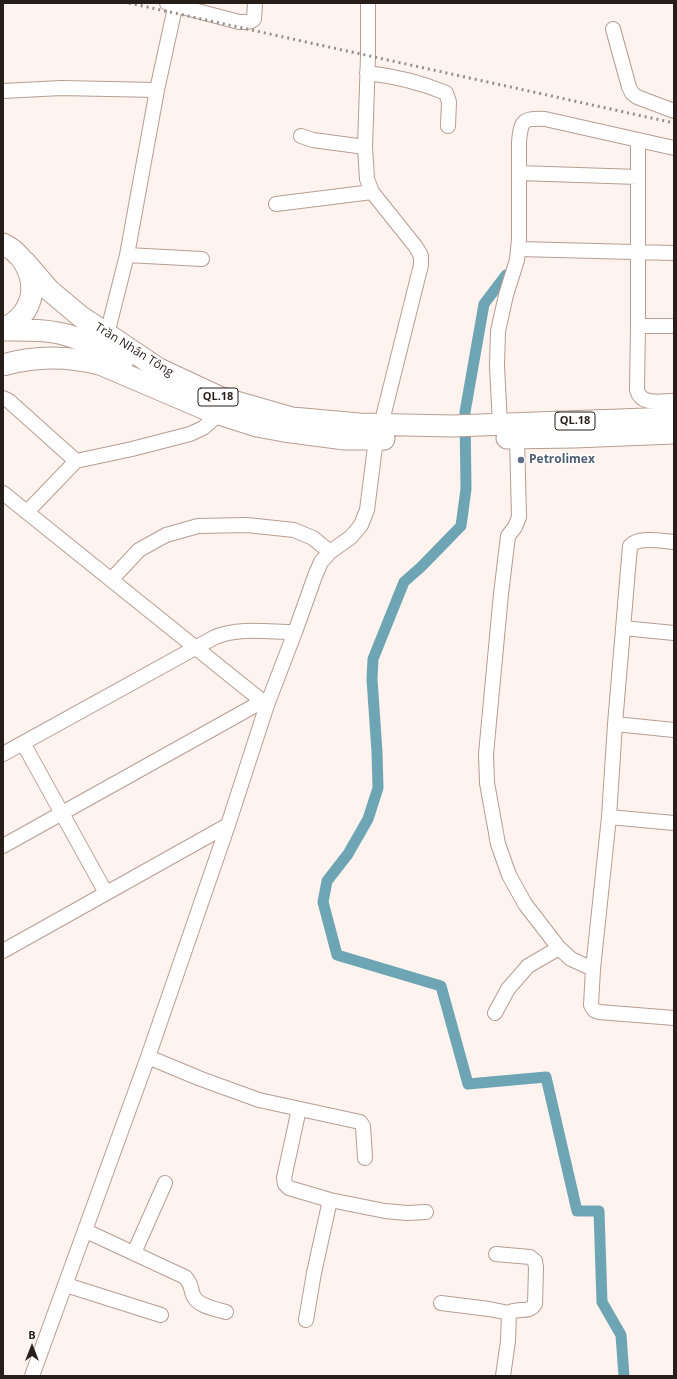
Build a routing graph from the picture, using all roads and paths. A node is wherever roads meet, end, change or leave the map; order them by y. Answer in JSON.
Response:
{"nodes":[{"id":1,"x":255,"y":3,"type":"edge"},
{"id":2,"x":368,"y":3,"type":"edge"},
{"id":3,"x":173,"y":4,"type":"edge"},
{"id":4,"x":613,"y":29,"type":"dead end"},
{"id":5,"x":367,"y":73,"type":"junction"},
{"id":6,"x":157,"y":90,"type":"junction"},
{"id":7,"x":3,"y":92,"type":"edge"},
{"id":8,"x":674,"y":111,"type":"edge"},
{"id":9,"x":448,"y":126,"type":"dead end"},
{"id":10,"x":301,"y":136,"type":"dead end"},
{"id":11,"x":638,"y":140,"type":"junction"},
{"id":12,"x":365,"y":147,"type":"junction"},
{"id":13,"x":674,"y":148,"type":"edge"},
{"id":14,"x":519,"y":173,"type":"junction"},
{"id":15,"x":638,"y":177,"type":"junction"},
{"id":16,"x":372,"y":192,"type":"junction"},
{"id":17,"x":276,"y":204,"type":"dead end"},
{"id":18,"x":4,"y":244,"type":"edge"},
{"id":19,"x":518,"y":249,"type":"junction"},
{"id":20,"x":638,"y":252,"type":"junction"},
{"id":21,"x":674,"y":252,"type":"edge"},
{"id":22,"x":127,"y":255,"type":"junction"},
{"id":23,"x":202,"y":260,"type":"dead end"},
{"id":24,"x":25,"y":262,"type":"junction"},
{"id":25,"x":638,"y":326,"type":"junction"},
{"id":26,"x":674,"y":326,"type":"edge"},
{"id":27,"x":3,"y":330,"type":"edge"},
{"id":28,"x":107,"y":334,"type":"junction"},
{"id":29,"x":3,"y":365,"type":"edge"},
{"id":30,"x":171,"y":394,"type":"junction"},
{"id":31,"x":3,"y":398,"type":"edge"},
{"id":32,"x":674,"y":401,"type":"edge"},
{"id":33,"x":219,"y":414,"type":"junction"},
{"id":34,"x":674,"y":418,"type":"edge"},
{"id":35,"x":500,"y":424,"type":"junction"},
{"id":36,"x":379,"y":432,"type":"junction"},
{"id":37,"x":476,"y":432,"type":"junction"},
{"id":38,"x":674,"y":433,"type":"edge"},
{"id":39,"x":517,"y":438,"type":"junction"},
{"id":40,"x":76,"y":461,"type":"junction"},
{"id":41,"x":3,"y":493,"type":"edge"},
{"id":42,"x":27,"y":512,"type":"junction"},
{"id":43,"x":674,"y":542,"type":"edge"},
{"id":44,"x":330,"y":552,"type":"junction"},
{"id":45,"x":111,"y":580,"type":"junction"},
{"id":46,"x":623,"y":628,"type":"junction"},
{"id":47,"x":295,"y":632,"type":"junction"},
{"id":48,"x":674,"y":633,"type":"edge"},
{"id":49,"x":197,"y":648,"type":"junction"},
{"id":50,"x":265,"y":703,"type":"junction"},
{"id":51,"x":615,"y":724,"type":"junction"},
{"id":52,"x":674,"y":730,"type":"edge"},
{"id":53,"x":23,"y":743,"type":"junction"},
{"id":54,"x":3,"y":754,"type":"edge"},
{"id":55,"x":62,"y":814,"type":"junction"},
{"id":56,"x":609,"y":817,"type":"junction"},
{"id":57,"x":674,"y":823,"type":"edge"},
{"id":58,"x":228,"y":825,"type":"junction"},
{"id":59,"x":3,"y":846,"type":"edge"},
{"id":60,"x":106,"y":893,"type":"junction"},
{"id":61,"x":559,"y":948,"type":"junction"},
{"id":62,"x":3,"y":951,"type":"edge"},
{"id":63,"x":593,"y":969,"type":"junction"},
{"id":64,"x":495,"y":1013,"type":"dead end"},
{"id":65,"x":674,"y":1018,"type":"edge"},
{"id":66,"x":148,"y":1057,"type":"junction"},
{"id":67,"x":299,"y":1109,"type":"junction"},
{"id":68,"x":365,"y":1158,"type":"dead end"},
{"id":69,"x":165,"y":1183,"type":"dead end"},
{"id":70,"x":330,"y":1200,"type":"junction"},
{"id":71,"x":426,"y":1212,"type":"dead end"},
{"id":72,"x":86,"y":1231,"type":"junction"},
{"id":73,"x":134,"y":1253,"type":"junction"},
{"id":74,"x":496,"y":1254,"type":"dead end"},
{"id":75,"x":66,"y":1285,"type":"junction"},
{"id":76,"x":441,"y":1303,"type":"dead end"},
{"id":77,"x":226,"y":1312,"type":"dead end"},
{"id":78,"x":509,"y":1312,"type":"junction"},
{"id":79,"x":161,"y":1315,"type":"dead end"},
{"id":80,"x":306,"y":1320,"type":"dead end"},
{"id":81,"x":32,"y":1376,"type":"edge"},
{"id":82,"x":503,"y":1376,"type":"edge"}],
"edges":[{"from":1,"to":3,"type":"street"},
{"from":2,"to":5,"type":"street"},
{"from":3,"to":6,"type":"street"},
{"from":4,"to":8,"type":"street"},
{"from":5,"to":9,"type":"street"},
{"from":5,"to":12,"type":"street"},
{"from":6,"to":7,"type":"street"},
{"from":6,"to":22,"type":"street"},
{"from":10,"to":12,"type":"street"},
{"from":11,"to":13,"type":"street"},
{"from":11,"to":14,"type":"street"},
{"from":11,"to":15,"type":"street"},
{"from":12,"to":16,"type":"street"},
{"from":14,"to":15,"type":"street"},
{"from":14,"to":19,"type":"street"},
{"from":15,"to":20,"type":"street"},
{"from":16,"to":17,"type":"street"},
{"from":16,"to":36,"type":"street"},
{"from":18,"to":24,"type":"highway","name":"Trần Nhân Tông"},
{"from":19,"to":20,"type":"street"},
{"from":19,"to":35,"type":"street"},
{"from":20,"to":21,"type":"street"},
{"from":20,"to":25,"type":"street"},
{"from":22,"to":23,"type":"street"},
{"from":22,"to":28,"type":"street"},
{"from":24,"to":27,"type":"highway"},
{"from":24,"to":28,"type":"highway","name":"Trần Nhân Tông","number":"QL.18"},
{"from":25,"to":26,"type":"street"},
{"from":25,"to":32,"type":"street"},
{"from":27,"to":30,"type":"highway","name":"Trần Nhân Tông"},
{"from":28,"to":36,"type":"highway","name":"Trần Nhân Tông","number":"QL.18"},
{"from":29,"to":30,"type":"highway","name":"Trần Nhân Tông"},
{"from":30,"to":33,"type":"highway","name":"Trần Nhân Tông","number":"QL.18"},
{"from":31,"to":40,"type":"street"},
{"from":33,"to":36,"type":"highway","name":"Trần Nhân Tông","number":"QL.18"},
{"from":33,"to":40,"type":"street"},
{"from":34,"to":35,"type":"highway","number":"QL.18"},
{"from":35,"to":37,"type":"highway","number":"QL.18"},
{"from":36,"to":37,"type":"highway","name":"Trần Nhân Tông","number":"QL.18"},
{"from":36,"to":44,"type":"street"},
{"from":37,"to":39,"type":"highway","number":"QL.18"},
{"from":38,"to":39,"type":"highway","number":"QL.18"},
{"from":39,"to":61,"type":"street"},
{"from":40,"to":42,"type":"street"},
{"from":41,"to":42,"type":"street"},
{"from":42,"to":45,"type":"street"},
{"from":43,"to":46,"type":"street"},
{"from":44,"to":45,"type":"street"},
{"from":44,"to":47,"type":"street"},
{"from":45,"to":49,"type":"street"},
{"from":46,"to":48,"type":"street"},
{"from":46,"to":51,"type":"street"},
{"from":47,"to":49,"type":"street"},
{"from":47,"to":50,"type":"street"},
{"from":49,"to":50,"type":"street"},
{"from":49,"to":53,"type":"street"},
{"from":50,"to":55,"type":"street"},
{"from":50,"to":58,"type":"street"},
{"from":51,"to":52,"type":"street"},
{"from":51,"to":56,"type":"street"},
{"from":53,"to":54,"type":"street"},
{"from":53,"to":55,"type":"street"},
{"from":55,"to":59,"type":"street"},
{"from":55,"to":60,"type":"street"},
{"from":56,"to":57,"type":"street"},
{"from":56,"to":63,"type":"street"},
{"from":58,"to":60,"type":"street"},
{"from":58,"to":66,"type":"street"},
{"from":60,"to":62,"type":"street"},
{"from":61,"to":63,"type":"street"},
{"from":61,"to":64,"type":"street"},
{"from":63,"to":65,"type":"street"},
{"from":66,"to":67,"type":"street"},
{"from":66,"to":72,"type":"street"},
{"from":67,"to":68,"type":"street"},
{"from":67,"to":70,"type":"street"},
{"from":69,"to":73,"type":"street"},
{"from":70,"to":71,"type":"street"},
{"from":70,"to":80,"type":"street"},
{"from":72,"to":73,"type":"street"},
{"from":72,"to":75,"type":"street"},
{"from":73,"to":77,"type":"street"},
{"from":74,"to":78,"type":"street"},
{"from":75,"to":79,"type":"street"},
{"from":75,"to":81,"type":"street"},
{"from":76,"to":78,"type":"street"},
{"from":78,"to":82,"type":"street"}]}
